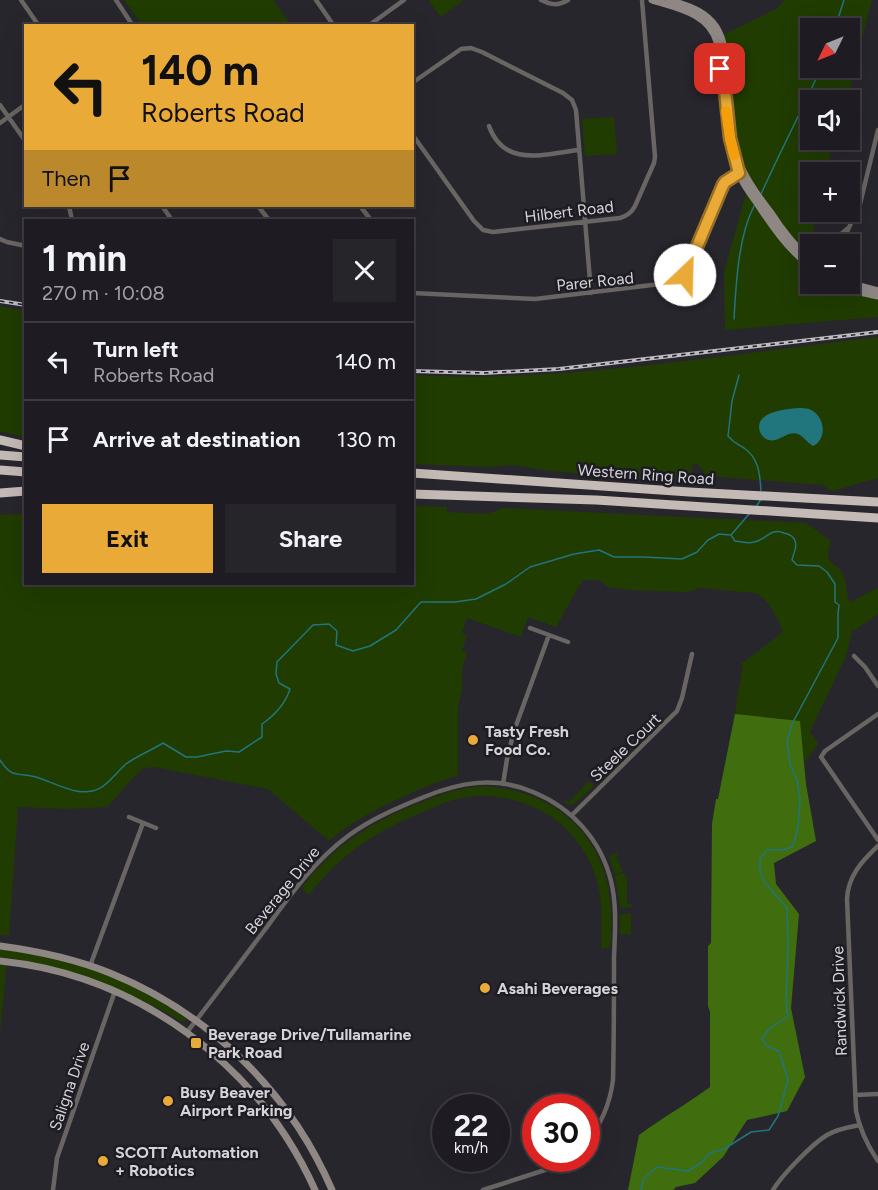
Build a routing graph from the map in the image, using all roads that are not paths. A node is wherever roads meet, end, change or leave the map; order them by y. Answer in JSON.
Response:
{"nodes":[{"id":1,"x":21,"y":0,"type":"edge"},
{"id":2,"x":116,"y":0,"type":"edge"},
{"id":3,"x":316,"y":0,"type":"edge"},
{"id":4,"x":404,"y":0,"type":"edge"},
{"id":5,"x":541,"y":0,"type":"edge"},
{"id":6,"x":568,"y":0,"type":"edge"},
{"id":7,"x":642,"y":0,"type":"edge"},
{"id":8,"x":652,"y":0,"type":"edge"},
{"id":9,"x":669,"y":0,"type":"edge"},
{"id":10,"x":38,"y":24,"type":"edge"},
{"id":11,"x":132,"y":24,"type":"edge"},
{"id":12,"x":333,"y":24,"type":"edge"},
{"id":13,"x":371,"y":24,"type":"edge"},
{"id":14,"x":724,"y":81,"type":"junction"},
{"id":15,"x":414,"y":82,"type":"edge"},
{"id":16,"x":0,"y":105,"type":"edge"},
{"id":17,"x":24,"y":105,"type":"edge"},
{"id":18,"x":8,"y":117,"type":"junction"},
{"id":19,"x":0,"y":123,"type":"edge"},
{"id":20,"x":489,"y":126,"type":"dead end"},
{"id":21,"x":878,"y":133,"type":"edge"},
{"id":22,"x":414,"y":137,"type":"edge"},
{"id":23,"x":24,"y":139,"type":"edge"},
{"id":24,"x":579,"y":150,"type":"junction"},
{"id":25,"x":741,"y":174,"type":"junction"},
{"id":26,"x":762,"y":205,"type":"junction"},
{"id":27,"x":259,"y":207,"type":"edge"},
{"id":28,"x":361,"y":207,"type":"edge"},
{"id":29,"x":268,"y":219,"type":"edge"},
{"id":30,"x":370,"y":219,"type":"edge"},
{"id":31,"x":585,"y":222,"type":"junction"},
{"id":32,"x":849,"y":227,"type":"junction"},
{"id":33,"x":841,"y":234,"type":"edge"},
{"id":34,"x":846,"y":234,"type":"edge"},
{"id":35,"x":0,"y":238,"type":"edge"},
{"id":36,"x":24,"y":246,"type":"edge"},
{"id":37,"x":800,"y":250,"type":"edge"},
{"id":38,"x":800,"y":257,"type":"edge"},
{"id":39,"x":860,"y":286,"type":"edge"},
{"id":40,"x":878,"y":291,"type":"edge"},
{"id":41,"x":860,"y":292,"type":"edge"},
{"id":42,"x":414,"y":293,"type":"edge"},
{"id":43,"x":591,"y":293,"type":"junction"},
{"id":44,"x":878,"y":296,"type":"edge"},
{"id":45,"x":0,"y":440,"type":"edge"},
{"id":46,"x":24,"y":446,"type":"edge"},
{"id":47,"x":0,"y":455,"type":"edge"},
{"id":48,"x":24,"y":457,"type":"edge"},
{"id":49,"x":0,"y":470,"type":"edge"},
{"id":50,"x":24,"y":472,"type":"edge"},
{"id":51,"x":414,"y":473,"type":"edge"},
{"id":52,"x":24,"y":491,"type":"edge"},
{"id":53,"x":0,"y":493,"type":"edge"},
{"id":54,"x":414,"y":494,"type":"edge"},
{"id":55,"x":878,"y":501,"type":"edge"},
{"id":56,"x":878,"y":520,"type":"edge"},
{"id":57,"x":530,"y":628,"type":"dead end"},
{"id":58,"x":549,"y":635,"type":"junction"},
{"id":59,"x":567,"y":642,"type":"dead end"},
{"id":60,"x":692,"y":654,"type":"dead end"},
{"id":61,"x":854,"y":656,"type":"dead end"},
{"id":62,"x":878,"y":686,"type":"edge"},
{"id":63,"x":878,"y":714,"type":"edge"},
{"id":64,"x":503,"y":783,"type":"junction"},
{"id":65,"x":572,"y":815,"type":"junction"},
{"id":66,"x":129,"y":817,"type":"dead end"},
{"id":67,"x":142,"y":823,"type":"junction"},
{"id":68,"x":156,"y":828,"type":"dead end"},
{"id":69,"x":878,"y":840,"type":"edge"},
{"id":70,"x":878,"y":846,"type":"edge"},
{"id":71,"x":0,"y":946,"type":"edge"},
{"id":72,"x":0,"y":961,"type":"edge"},
{"id":73,"x":90,"y":966,"type":"junction"},
{"id":74,"x":115,"y":991,"type":"junction"},
{"id":75,"x":196,"y":1021,"type":"junction"},
{"id":76,"x":188,"y":1032,"type":"junction"},
{"id":77,"x":878,"y":1094,"type":"edge"},
{"id":78,"x":855,"y":1095,"type":"junction"},
{"id":79,"x":600,"y":1124,"type":"edge"},
{"id":80,"x":860,"y":1125,"type":"junction"},
{"id":81,"x":878,"y":1161,"type":"edge"},
{"id":82,"x":539,"y":1172,"type":"edge"},
{"id":83,"x":53,"y":1190,"type":"edge"},
{"id":84,"x":315,"y":1190,"type":"edge"},
{"id":85,"x":332,"y":1190,"type":"edge"},
{"id":86,"x":483,"y":1190,"type":"edge"},
{"id":87,"x":773,"y":1190,"type":"edge"}],
"edges":[{"from":1,"to":10,"type":"street"},
{"from":2,"to":11,"type":"street"},
{"from":3,"to":12,"type":"street"},
{"from":4,"to":13,"type":"street"},
{"from":5,"to":6,"type":"street"},
{"from":7,"to":31,"type":"street","name":"Hilbert Road"},
{"from":8,"to":14,"type":"street"},
{"from":9,"to":14,"type":"street"},
{"from":14,"to":25,"type":"street"},
{"from":15,"to":24,"type":"street"},
{"from":16,"to":18,"type":"street"},
{"from":17,"to":18,"type":"street"},
{"from":18,"to":19,"type":"street"},
{"from":18,"to":23,"type":"street"},
{"from":20,"to":24,"type":"street"},
{"from":21,"to":32,"type":"street"},
{"from":22,"to":31,"type":"street","name":"Hilbert Road"},
{"from":24,"to":31,"type":"street"},
{"from":25,"to":26,"type":"street"},
{"from":25,"to":43,"type":"street","name":"Parer Road"},
{"from":26,"to":37,"type":"street"},
{"from":26,"to":38,"type":"street"},
{"from":27,"to":29,"type":"street"},
{"from":28,"to":30,"type":"street"},
{"from":31,"to":43,"type":"street"},
{"from":32,"to":33,"type":"street"},
{"from":32,"to":34,"type":"street"},
{"from":35,"to":36,"type":"street"},
{"from":39,"to":40,"type":"street"},
{"from":41,"to":44,"type":"street"},
{"from":42,"to":43,"type":"street","name":"Parer Road"},
{"from":45,"to":46,"type":"highway"},
{"from":47,"to":48,"type":"highway"},
{"from":49,"to":50,"type":"highway"},
{"from":51,"to":55,"type":"highway","name":"Western Ring Road"},
{"from":52,"to":53,"type":"highway"},
{"from":54,"to":56,"type":"highway","name":"Western Ring Road"},
{"from":57,"to":58,"type":"street"},
{"from":58,"to":59,"type":"street"},
{"from":58,"to":64,"type":"street"},
{"from":60,"to":65,"type":"street","name":"Steele Court"},
{"from":61,"to":62,"type":"street"},
{"from":63,"to":69,"type":"street"},
{"from":64,"to":65,"type":"street","name":"Beverage Drive"},
{"from":64,"to":75,"type":"street","name":"Beverage Drive"},
{"from":65,"to":79,"type":"street","name":"Beverage Drive"},
{"from":66,"to":67,"type":"street"},
{"from":67,"to":68,"type":"street"},
{"from":67,"to":73,"type":"street"},
{"from":70,"to":78,"type":"street","name":"Randwick Drive"},
{"from":71,"to":73,"type":"street"},
{"from":72,"to":74,"type":"street"},
{"from":73,"to":75,"type":"street"},
{"from":74,"to":76,"type":"street"},
{"from":74,"to":83,"type":"street","name":"Saligna Drive"},
{"from":75,"to":76,"type":"street","name":"Beverage Drive"},
{"from":75,"to":85,"type":"street"},
{"from":76,"to":84,"type":"street"},
{"from":77,"to":78,"type":"street"},
{"from":78,"to":80,"type":"street","name":"Randwick Drive"},
{"from":80,"to":81,"type":"street","name":"Randwick Drive"},
{"from":80,"to":87,"type":"street"},
{"from":82,"to":86,"type":"street"}]}
